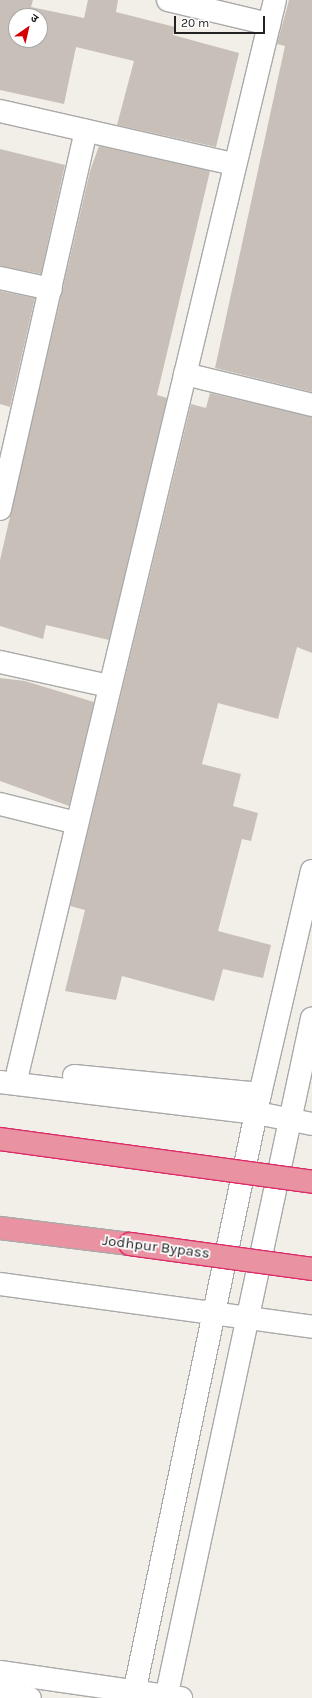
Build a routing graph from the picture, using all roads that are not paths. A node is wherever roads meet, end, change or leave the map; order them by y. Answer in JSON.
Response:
{"nodes":[{"id":1,"x":168,"y":0,"type":"edge"},
{"id":2,"x":275,"y":0,"type":"edge"},
{"id":3,"x":269,"y":24,"type":"junction"},
{"id":4,"x":0,"y":111,"type":"edge"},
{"id":5,"x":86,"y":131,"type":"junction"},
{"id":6,"x":234,"y":164,"type":"junction"},
{"id":7,"x":0,"y":278,"type":"edge"},
{"id":8,"x":51,"y":289,"type":"junction"},
{"id":9,"x":185,"y":374,"type":"junction"},
{"id":10,"x":312,"y":405,"type":"edge"},
{"id":11,"x":9,"y":430,"type":"edge"},
{"id":12,"x":0,"y":509,"type":"edge"},
{"id":13,"x":0,"y":662,"type":"edge"},
{"id":14,"x":109,"y":686,"type":"junction"},
{"id":15,"x":0,"y":804,"type":"edge"},
{"id":16,"x":77,"y":823,"type":"junction"},
{"id":17,"x":312,"y":871,"type":"edge"},
{"id":18,"x":312,"y":1018,"type":"edge"},
{"id":19,"x":9,"y":1069,"type":"edge"},
{"id":20,"x":0,"y":1082,"type":"edge"},
{"id":21,"x":258,"y":1104,"type":"junction"},
{"id":22,"x":302,"y":1123,"type":"edge"},
{"id":23,"x":0,"y":1139,"type":"edge"},
{"id":24,"x":312,"y":1182,"type":"edge"},
{"id":25,"x":0,"y":1228,"type":"edge"},
{"id":26,"x":312,"y":1268,"type":"edge"},
{"id":27,"x":0,"y":1284,"type":"edge"},
{"id":28,"x":216,"y":1313,"type":"junction"},
{"id":29,"x":246,"y":1317,"type":"junction"},
{"id":30,"x":312,"y":1327,"type":"edge"},
{"id":31,"x":0,"y":1672,"type":"edge"},
{"id":32,"x":0,"y":1694,"type":"edge"},
{"id":33,"x":134,"y":1695,"type":"edge"},
{"id":34,"x":171,"y":1697,"type":"edge"},
{"id":35,"x":30,"y":1698,"type":"edge"}],
"edges":[{"from":1,"to":3,"type":"street"},
{"from":2,"to":3,"type":"street"},
{"from":3,"to":6,"type":"street"},
{"from":4,"to":5,"type":"street"},
{"from":5,"to":6,"type":"street"},
{"from":5,"to":8,"type":"street"},
{"from":6,"to":9,"type":"street"},
{"from":7,"to":8,"type":"street"},
{"from":8,"to":11,"type":"street"},
{"from":9,"to":10,"type":"street"},
{"from":9,"to":14,"type":"street"},
{"from":11,"to":12,"type":"street"},
{"from":13,"to":14,"type":"street"},
{"from":14,"to":16,"type":"street"},
{"from":15,"to":16,"type":"street"},
{"from":16,"to":19,"type":"street"},
{"from":17,"to":21,"type":"street"},
{"from":18,"to":22,"type":"street"},
{"from":19,"to":21,"type":"street"},
{"from":20,"to":21,"type":"street"},
{"from":21,"to":22,"type":"street"},
{"from":21,"to":28,"type":"street"},
{"from":22,"to":29,"type":"street"},
{"from":23,"to":24,"type":"highway","bridge":true},
{"from":25,"to":26,"type":"highway","name":"Jodhpur Bypass","bridge":true},
{"from":27,"to":28,"type":"street"},
{"from":28,"to":29,"type":"street"},
{"from":28,"to":33,"type":"street"},
{"from":29,"to":30,"type":"street"},
{"from":29,"to":34,"type":"street"},
{"from":31,"to":33,"type":"street"},
{"from":32,"to":35,"type":"street"},
{"from":33,"to":34,"type":"street"}]}
